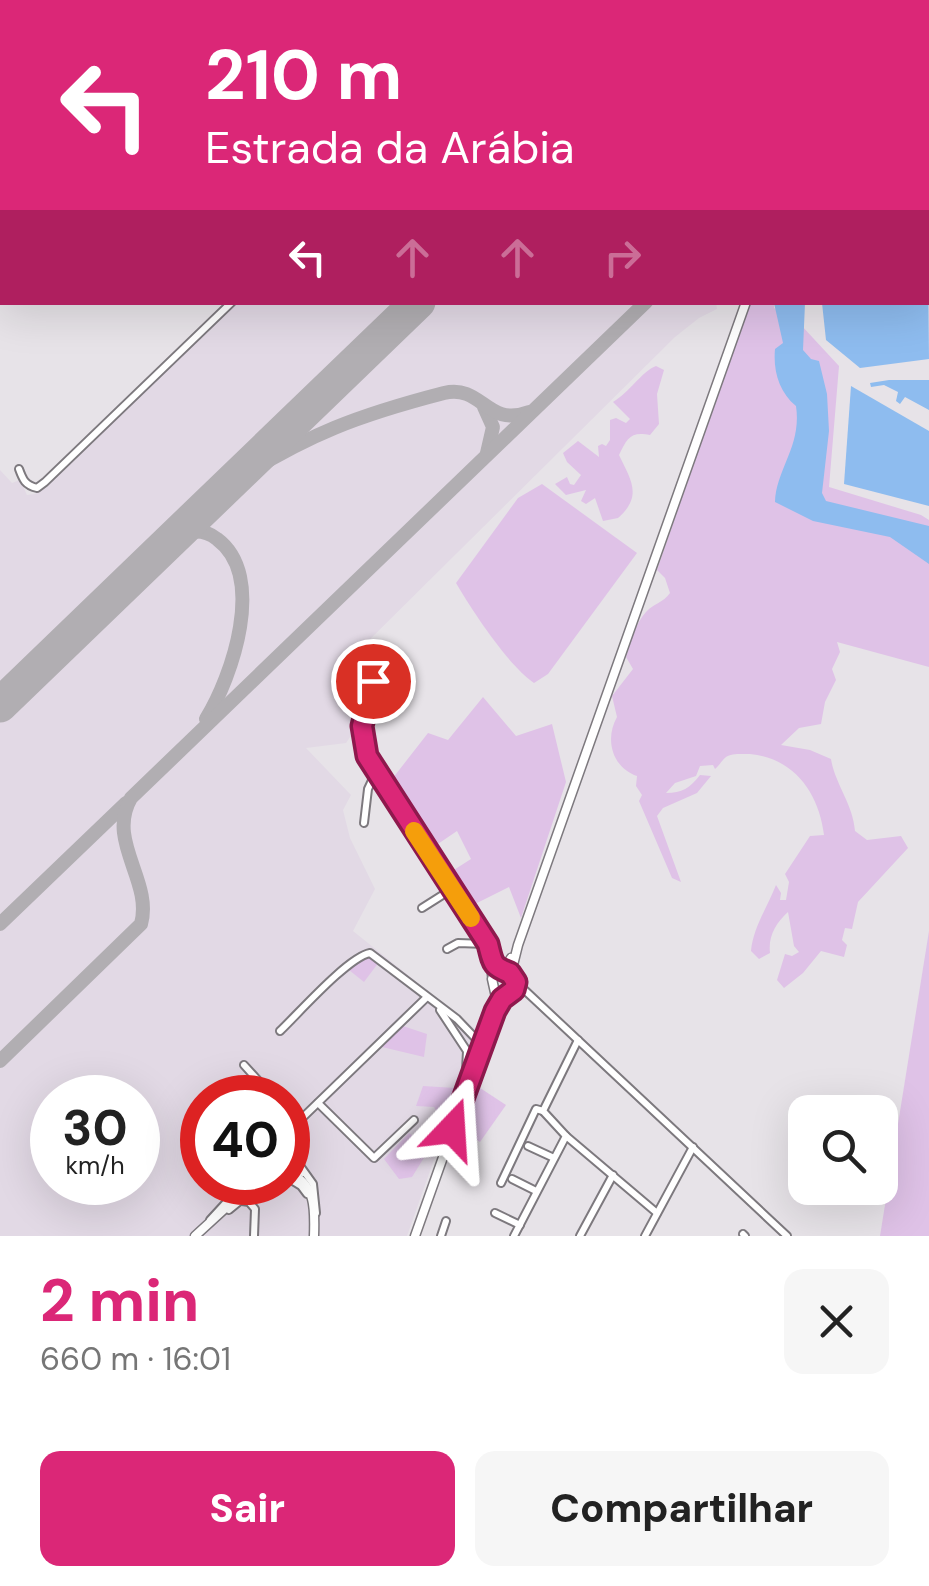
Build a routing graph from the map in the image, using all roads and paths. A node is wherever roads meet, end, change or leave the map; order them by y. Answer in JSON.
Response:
{"nodes":[{"id":1,"x":229,"y":305,"type":"edge"},
{"id":2,"x":745,"y":305,"type":"edge"},
{"id":3,"x":19,"y":469,"type":"dead end"},
{"id":4,"x":373,"y":681,"type":"dead end"},
{"id":5,"x":376,"y":772,"type":"junction"},
{"id":6,"x":364,"y":823,"type":"dead end"},
{"id":7,"x":452,"y":888,"type":"junction"},
{"id":8,"x":422,"y":908,"type":"dead end"},
{"id":9,"x":488,"y":944,"type":"junction"},
{"id":10,"x":447,"y":949,"type":"dead end"},
{"id":11,"x":492,"y":960,"type":"junction"},
{"id":12,"x":508,"y":974,"type":"junction"},
{"id":13,"x":492,"y":979,"type":"junction"},
{"id":14,"x":494,"y":992,"type":"junction"},
{"id":15,"x":511,"y":994,"type":"junction"},
{"id":16,"x":528,"y":995,"type":"junction"},
{"id":17,"x":430,"y":999,"type":"junction"},
{"id":18,"x":498,"y":1006,"type":"junction"},
{"id":19,"x":280,"y":1031,"type":"dead end"},
{"id":20,"x":485,"y":1039,"type":"junction"},
{"id":21,"x":578,"y":1040,"type":"junction"},
{"id":22,"x":244,"y":1066,"type":"dead end"},
{"id":23,"x":252,"y":1075,"type":"edge"},
{"id":24,"x":466,"y":1093,"type":"junction"},
{"id":25,"x":318,"y":1102,"type":"junction"},
{"id":26,"x":310,"y":1110,"type":"edge"},
{"id":27,"x":543,"y":1110,"type":"junction"},
{"id":28,"x":414,"y":1120,"type":"dead end"},
{"id":29,"x":566,"y":1136,"type":"junction"},
{"id":30,"x":528,"y":1146,"type":"dead end"},
{"id":31,"x":694,"y":1148,"type":"junction"},
{"id":32,"x":554,"y":1158,"type":"junction"},
{"id":33,"x":613,"y":1175,"type":"junction"},
{"id":34,"x":512,"y":1179,"type":"dead end"},
{"id":35,"x":310,"y":1182,"type":"edge"},
{"id":36,"x":501,"y":1183,"type":"dead end"},
{"id":37,"x":310,"y":1191,"type":"edge"},
{"id":38,"x":536,"y":1191,"type":"junction"},
{"id":39,"x":221,"y":1205,"type":"edge"},
{"id":40,"x":229,"y":1205,"type":"edge"},
{"id":41,"x":234,"y":1205,"type":"edge"},
{"id":42,"x":252,"y":1205,"type":"edge"},
{"id":43,"x":495,"y":1213,"type":"dead end"},
{"id":44,"x":658,"y":1213,"type":"junction"},
{"id":45,"x":446,"y":1221,"type":"dead end"},
{"id":46,"x":207,"y":1225,"type":"junction"},
{"id":47,"x":314,"y":1225,"type":"junction"},
{"id":48,"x":520,"y":1225,"type":"junction"},
{"id":49,"x":648,"y":1235,"type":"edge"},
{"id":50,"x":195,"y":1236,"type":"edge"},
{"id":51,"x":254,"y":1236,"type":"edge"},
{"id":52,"x":314,"y":1236,"type":"edge"},
{"id":53,"x":415,"y":1236,"type":"edge"},
{"id":54,"x":441,"y":1236,"type":"edge"},
{"id":55,"x":514,"y":1236,"type":"edge"},
{"id":56,"x":580,"y":1236,"type":"edge"},
{"id":57,"x":787,"y":1236,"type":"edge"}],
"edges":[{"from":1,"to":3,"type":"street"},
{"from":2,"to":12,"type":"street"},
{"from":4,"to":5,"type":"street"},
{"from":5,"to":6,"type":"street"},
{"from":5,"to":7,"type":"street"},
{"from":7,"to":8,"type":"street"},
{"from":7,"to":9,"type":"street"},
{"from":9,"to":10,"type":"street"},
{"from":9,"to":11,"type":"street"},
{"from":11,"to":12,"type":"street"},
{"from":11,"to":13,"type":"street"},
{"from":12,"to":13,"type":"street"},
{"from":12,"to":15,"type":"street"},
{"from":12,"to":16,"type":"street"},
{"from":13,"to":14,"type":"street"},
{"from":14,"to":15,"type":"street"},
{"from":14,"to":18,"type":"street"},
{"from":15,"to":16,"type":"street"},
{"from":15,"to":18,"type":"street"},
{"from":16,"to":21,"type":"street"},
{"from":17,"to":19,"type":"street"},
{"from":17,"to":20,"type":"street"},
{"from":17,"to":24,"type":"street"},
{"from":17,"to":25,"type":"street"},
{"from":18,"to":20,"type":"street"},
{"from":20,"to":24,"type":"street"},
{"from":21,"to":27,"type":"street"},
{"from":21,"to":31,"type":"street"},
{"from":22,"to":23,"type":"street"},
{"from":24,"to":53,"type":"street"},
{"from":25,"to":26,"type":"street"},
{"from":25,"to":28,"type":"street"},
{"from":27,"to":29,"type":"street"},
{"from":27,"to":36,"type":"street"},
{"from":29,"to":32,"type":"street"},
{"from":29,"to":33,"type":"street"},
{"from":30,"to":32,"type":"street"},
{"from":31,"to":44,"type":"street"},
{"from":31,"to":57,"type":"street"},
{"from":32,"to":38,"type":"street"},
{"from":33,"to":44,"type":"street"},
{"from":33,"to":56,"type":"street"},
{"from":34,"to":38,"type":"street"},
{"from":35,"to":47,"type":"street"},
{"from":37,"to":47,"type":"street"},
{"from":38,"to":48,"type":"street"},
{"from":39,"to":46,"type":"street"},
{"from":40,"to":46,"type":"street"},
{"from":41,"to":46,"type":"street"},
{"from":42,"to":51,"type":"street"},
{"from":43,"to":48,"type":"street"},
{"from":44,"to":49,"type":"street"},
{"from":45,"to":54,"type":"street"},
{"from":46,"to":50,"type":"street"},
{"from":47,"to":52,"type":"street"},
{"from":48,"to":55,"type":"street"}]}
